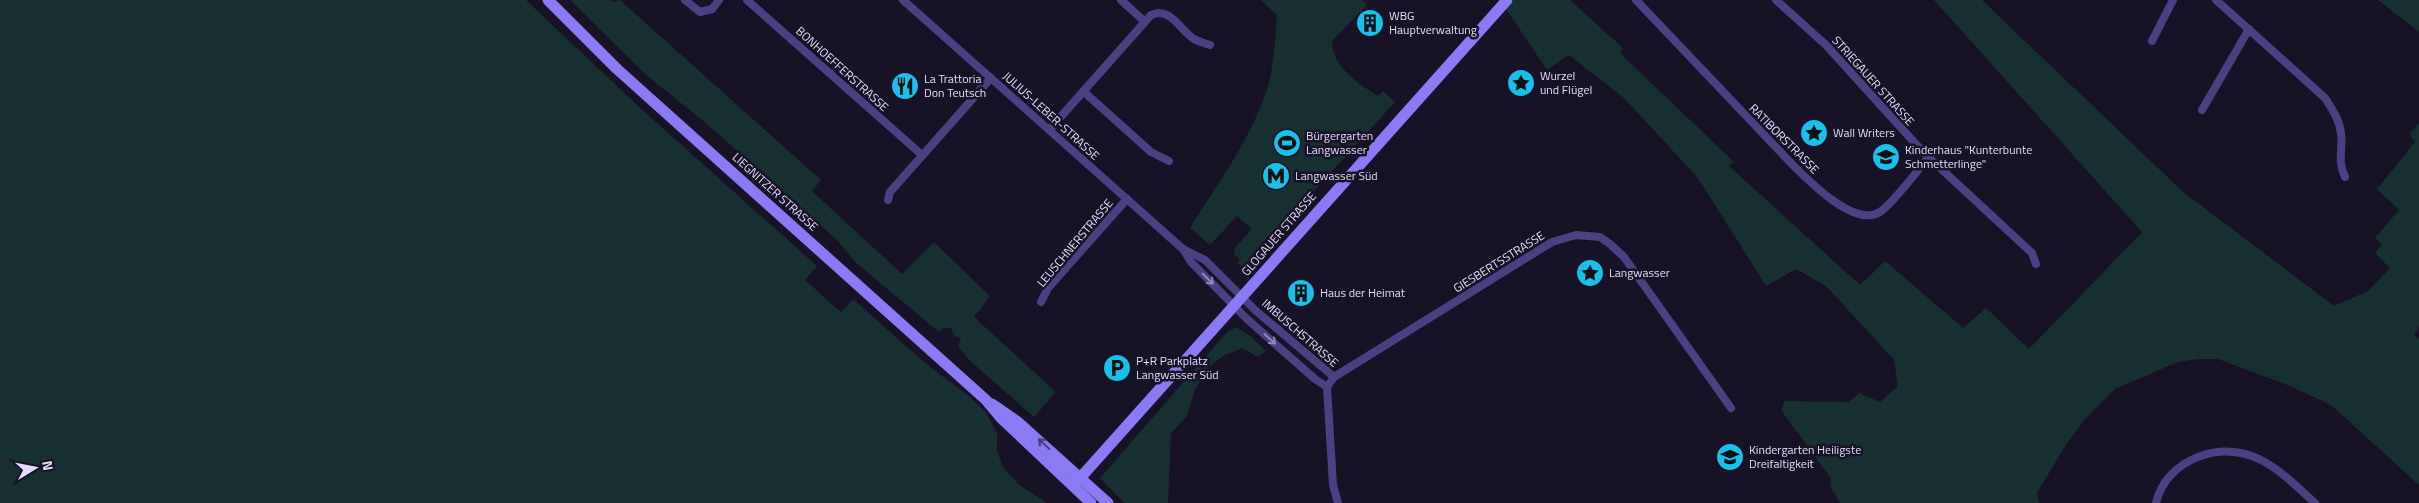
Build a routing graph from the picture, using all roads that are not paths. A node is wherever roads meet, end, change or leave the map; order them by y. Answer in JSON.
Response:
{"nodes":[{"id":1,"x":548,"y":0,"type":"edge"},
{"id":2,"x":685,"y":0,"type":"edge"},
{"id":3,"x":719,"y":0,"type":"edge"},
{"id":4,"x":747,"y":0,"type":"edge"},
{"id":5,"x":903,"y":0,"type":"edge"},
{"id":6,"x":1121,"y":0,"type":"edge"},
{"id":7,"x":1507,"y":0,"type":"edge"},
{"id":8,"x":1636,"y":0,"type":"edge"},
{"id":9,"x":1776,"y":0,"type":"edge"},
{"id":10,"x":2173,"y":0,"type":"edge"},
{"id":11,"x":2216,"y":0,"type":"edge"},
{"id":12,"x":1144,"y":21,"type":"junction"},
{"id":13,"x":2248,"y":29,"type":"junction"},
{"id":14,"x":2152,"y":41,"type":"dead end"},
{"id":15,"x":1210,"y":45,"type":"dead end"},
{"id":16,"x":991,"y":78,"type":"junction"},
{"id":17,"x":1084,"y":92,"type":"junction"},
{"id":18,"x":2202,"y":110,"type":"dead end"},
{"id":19,"x":1049,"y":130,"type":"junction"},
{"id":20,"x":922,"y":155,"type":"junction"},
{"id":21,"x":1928,"y":157,"type":"junction"},
{"id":22,"x":1169,"y":161,"type":"dead end"},
{"id":23,"x":2345,"y":177,"type":"dead end"},
{"id":24,"x":1127,"y":199,"type":"junction"},
{"id":25,"x":888,"y":200,"type":"dead end"},
{"id":26,"x":1183,"y":249,"type":"junction"},
{"id":27,"x":2036,"y":264,"type":"dead end"},
{"id":28,"x":1243,"y":297,"type":"junction"},
{"id":29,"x":1041,"y":302,"type":"dead end"},
{"id":30,"x":1235,"y":306,"type":"junction"},
{"id":31,"x":1334,"y":377,"type":"junction"},
{"id":32,"x":1327,"y":387,"type":"junction"},
{"id":33,"x":1731,"y":408,"type":"dead end"},
{"id":34,"x":1076,"y":482,"type":"junction"},
{"id":35,"x":1091,"y":503,"type":"edge"},
{"id":36,"x":1108,"y":503,"type":"edge"},
{"id":37,"x":1338,"y":503,"type":"edge"},
{"id":38,"x":2156,"y":503,"type":"edge"},
{"id":39,"x":2315,"y":503,"type":"edge"}],
"edges":[{"from":1,"to":34,"type":"main road","name":"LIEGNITZER STRASSE"},
{"from":2,"to":3,"type":"street"},
{"from":4,"to":20,"type":"street","name":"BONHOEFFERSTRASSE"},
{"from":5,"to":16,"type":"street","name":"JULIUS-LEBER-STRASSE"},
{"from":6,"to":12,"type":"street"},
{"from":7,"to":28,"type":"main road","name":"GLOGAUER STRASSE"},
{"from":8,"to":21,"type":"street","name":"RATIBORSTRASSE"},
{"from":9,"to":21,"type":"street","name":"STRIEGAUER STRASSE"},
{"from":10,"to":14,"type":"street"},
{"from":11,"to":13,"type":"street"},
{"from":12,"to":15,"type":"street"},
{"from":12,"to":17,"type":"street"},
{"from":13,"to":18,"type":"street"},
{"from":13,"to":23,"type":"street"},
{"from":16,"to":19,"type":"street","name":"JULIUS-LEBER-STRASSE"},
{"from":16,"to":20,"type":"street"},
{"from":17,"to":19,"type":"street"},
{"from":17,"to":22,"type":"street"},
{"from":19,"to":24,"type":"street","name":"JULIUS-LEBER-STRASSE"},
{"from":20,"to":25,"type":"street"},
{"from":21,"to":27,"type":"street","name":"STRIEGAUER STRASSE"},
{"from":24,"to":26,"type":"street","name":"JULIUS-LEBER-STRASSE"},
{"from":24,"to":29,"type":"street","name":"LEUSCHNERSTRASSE"},
{"from":26,"to":28,"type":"street","name":"JULIUS-LEBER-STRASSE"},
{"from":26,"to":30,"type":"street","name":"JULIUS-LEBER-STRASSE","one_way":true},
{"from":28,"to":30,"type":"main road","name":"GLOGAUER STRASSE"},
{"from":28,"to":31,"type":"street","name":"IMBUSCHSTRASSE"},
{"from":30,"to":32,"type":"street","name":"IMBUSCHSTRASSE","one_way":true},
{"from":30,"to":34,"type":"main road","name":"GLOGAUER STRASSE"},
{"from":31,"to":32,"type":"street","name":"IMBUSCHSTRASSE"},
{"from":31,"to":33,"type":"street","name":"GIESBERTSSTRASSE"},
{"from":32,"to":37,"type":"street","name":"IMBUSCHSTRASSE"},
{"from":34,"to":35,"type":"main road","name":"LIEGNITZER STRASSE"},
{"from":34,"to":36,"type":"main road","name":"LIEGNITZER STRASSE"},
{"from":38,"to":39,"type":"street"}]}
